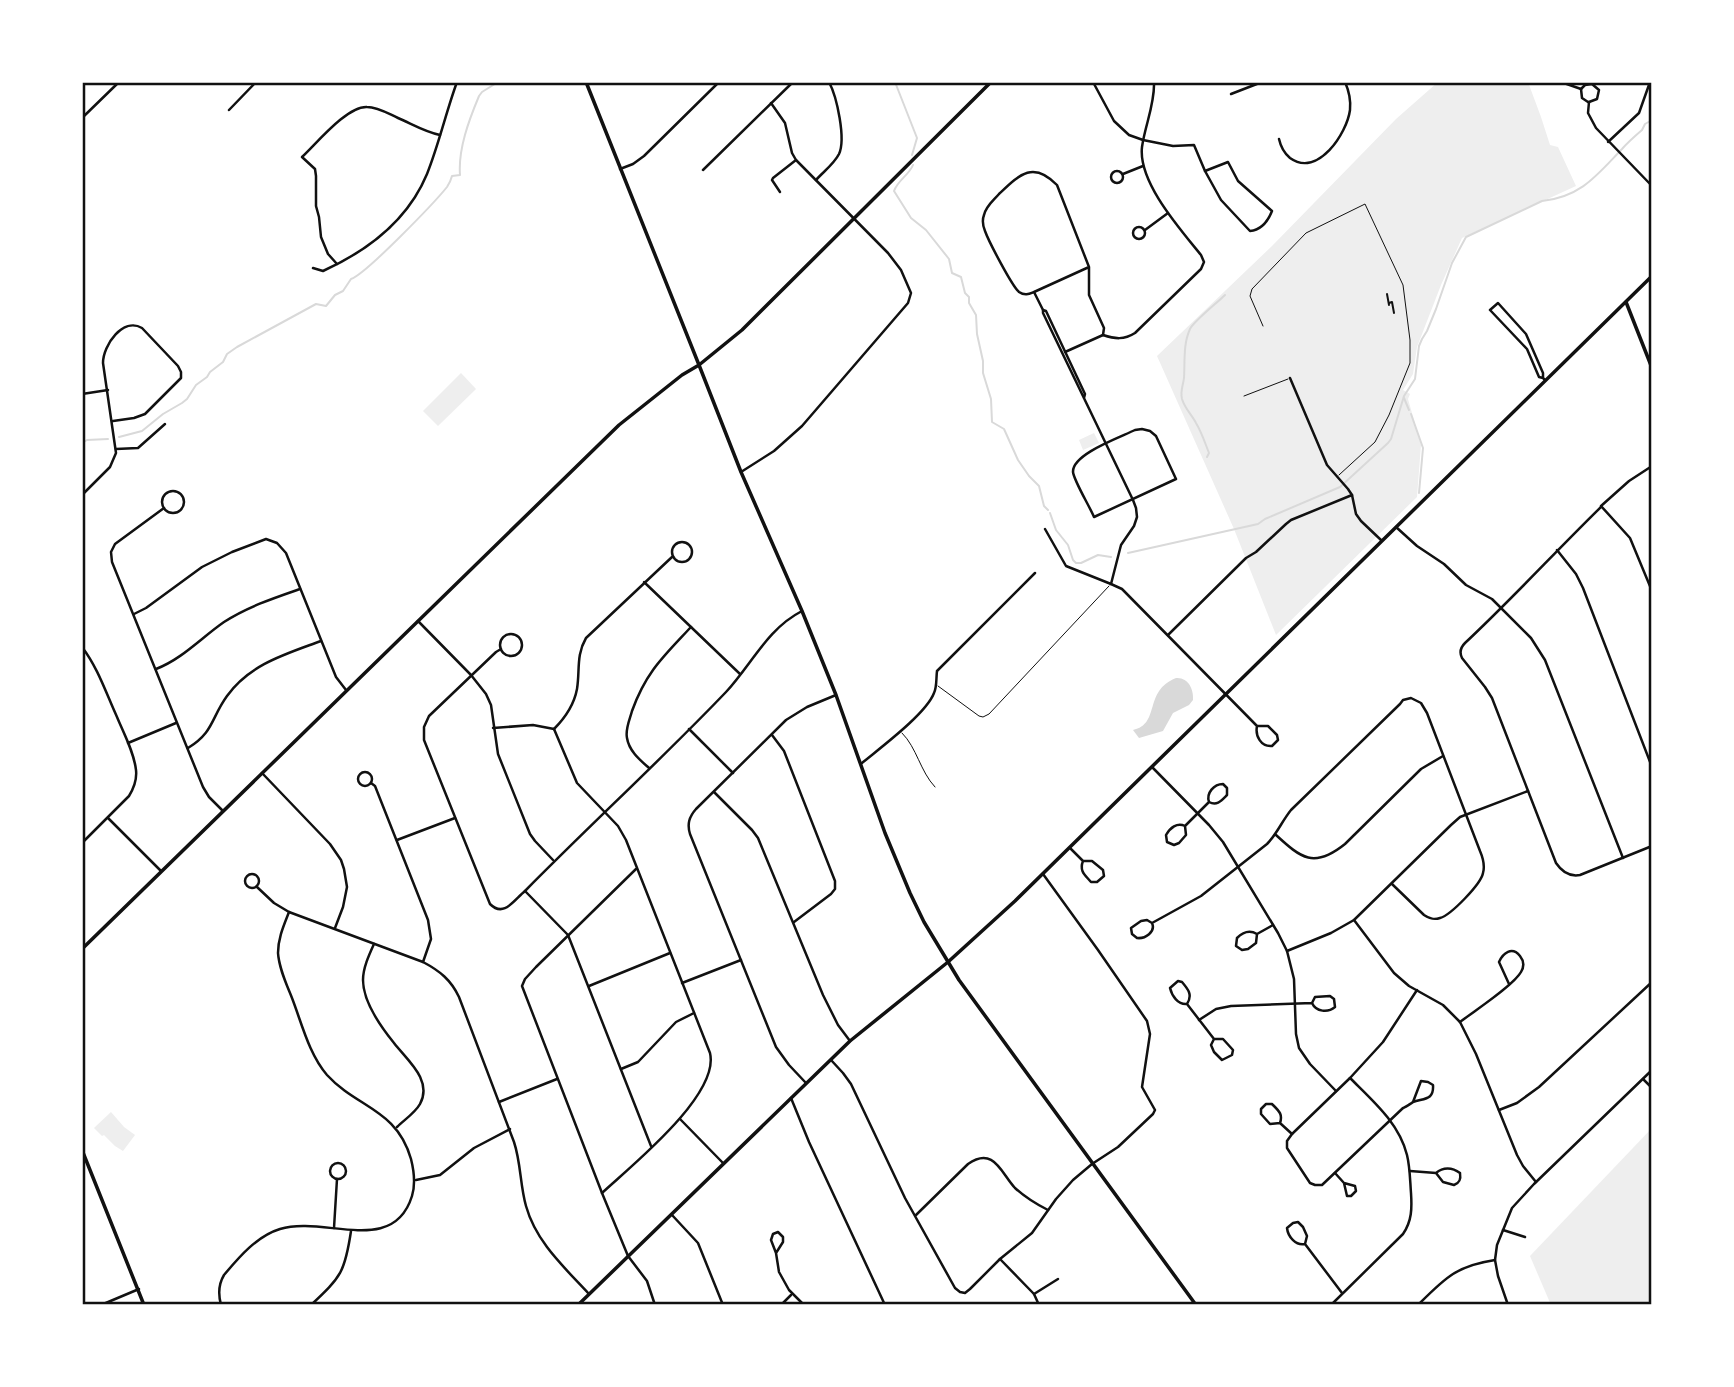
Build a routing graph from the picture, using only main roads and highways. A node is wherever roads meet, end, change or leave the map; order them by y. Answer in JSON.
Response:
{"nodes":[{"id":1,"x":586,"y":82,"type":"edge"},
{"id":2,"x":992,"y":82,"type":"edge"},
{"id":3,"x":1652,"y":276,"type":"edge"},
{"id":4,"x":1626,"y":302,"type":"junction"},
{"id":5,"x":699,"y":365,"type":"junction"},
{"id":6,"x":1652,"y":368,"type":"edge"},
{"id":7,"x":82,"y":948,"type":"edge"},
{"id":8,"x":948,"y":962,"type":"junction"},
{"id":9,"x":82,"y":1150,"type":"edge"},
{"id":10,"x":144,"y":1305,"type":"edge"},
{"id":11,"x":578,"y":1305,"type":"edge"},
{"id":12,"x":1196,"y":1305,"type":"edge"}],
"edges":[{"from":1,"to":5,"type":"main road"},
{"from":2,"to":5,"type":"main road"},
{"from":3,"to":4,"type":"main road"},
{"from":4,"to":6,"type":"main road"},
{"from":4,"to":8,"type":"main road"},
{"from":5,"to":7,"type":"main road"},
{"from":5,"to":8,"type":"main road"},
{"from":8,"to":11,"type":"main road"},
{"from":8,"to":12,"type":"main road"},
{"from":9,"to":10,"type":"main road"}]}
